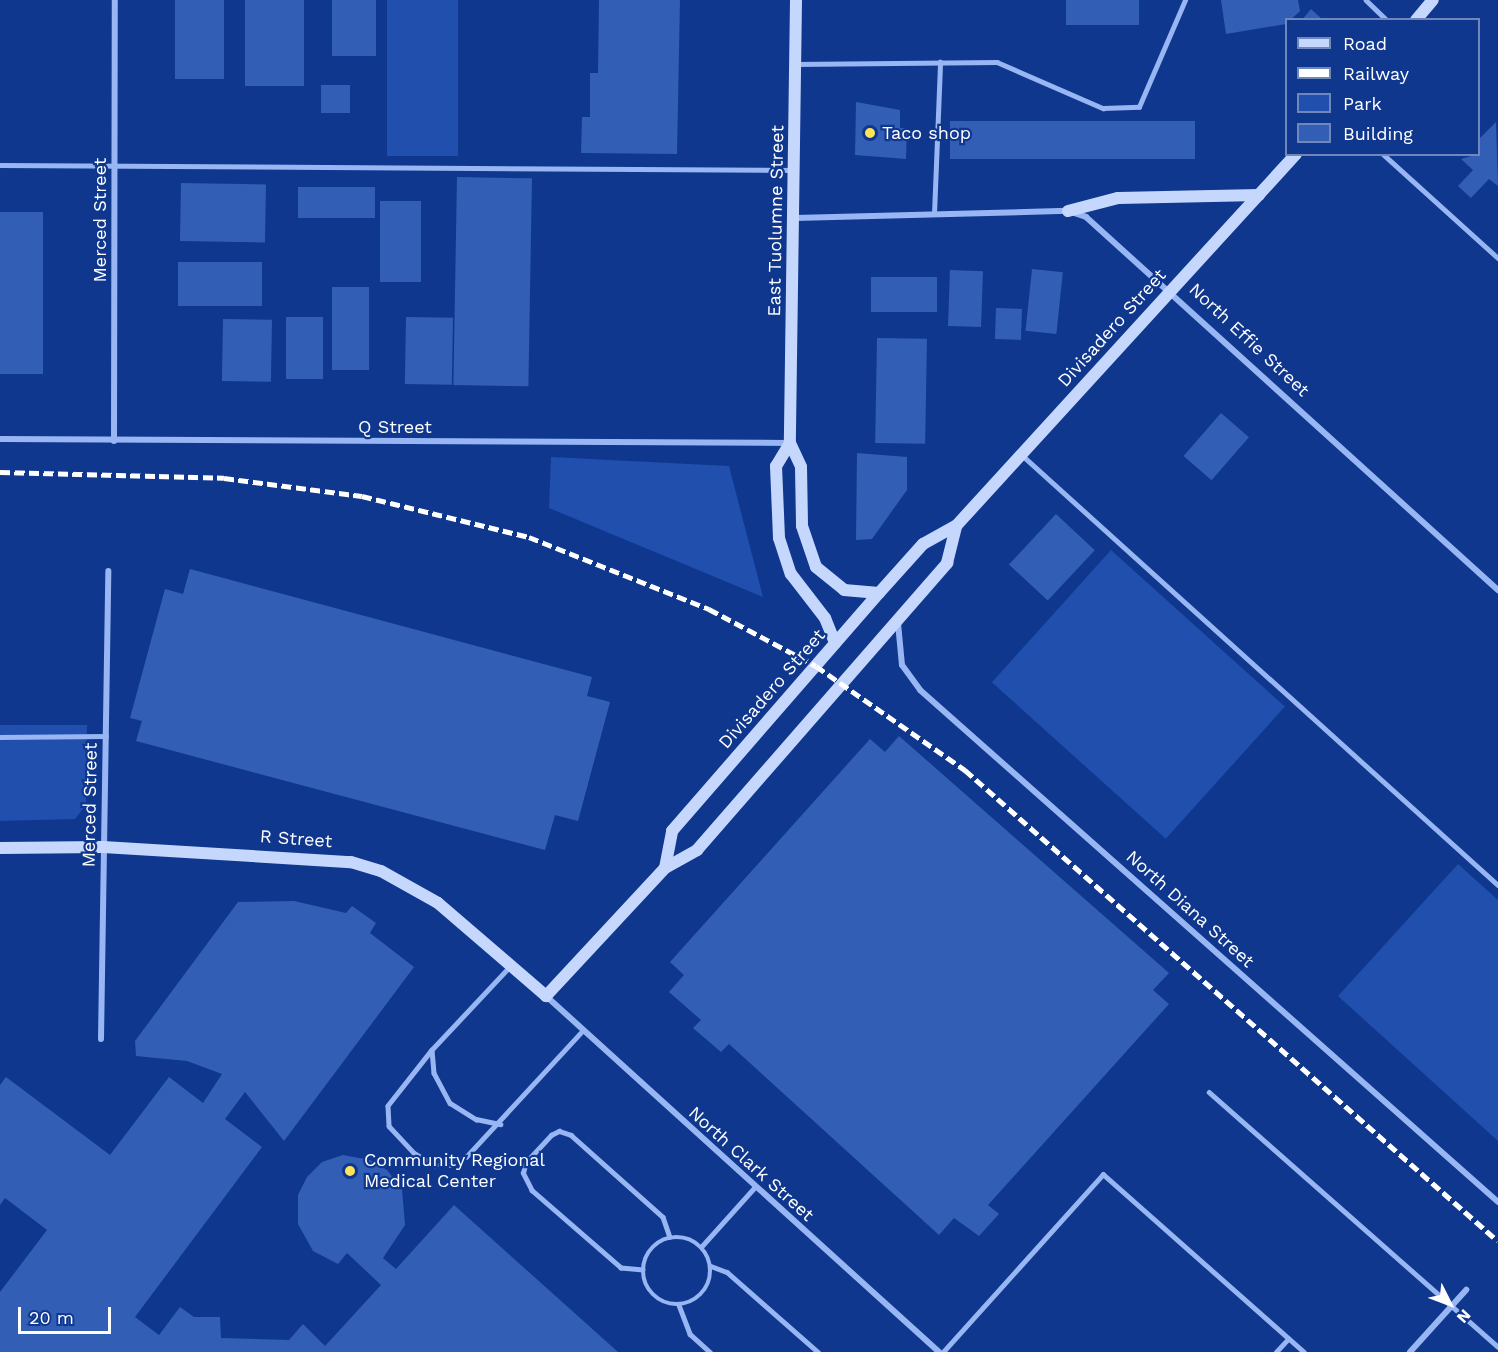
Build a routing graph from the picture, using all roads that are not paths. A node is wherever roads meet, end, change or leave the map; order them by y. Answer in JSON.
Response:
{"nodes":[{"id":1,"x":115,"y":0,"type":"edge"},
{"id":2,"x":796,"y":0,"type":"edge"},
{"id":3,"x":1185,"y":0,"type":"edge"},
{"id":4,"x":1366,"y":0,"type":"edge"},
{"id":5,"x":1433,"y":0,"type":"edge"},
{"id":6,"x":1385,"y":18,"type":"edge"},
{"id":7,"x":1418,"y":18,"type":"edge"},
{"id":8,"x":940,"y":62,"type":"junction"},
{"id":9,"x":795,"y":64,"type":"junction"},
{"id":10,"x":1294,"y":156,"type":"edge"},
{"id":11,"x":1385,"y":156,"type":"edge"},
{"id":12,"x":0,"y":165,"type":"edge"},
{"id":13,"x":115,"y":165,"type":"junction"},
{"id":14,"x":795,"y":170,"type":"junction"},
{"id":15,"x":1259,"y":195,"type":"junction"},
{"id":16,"x":1068,"y":211,"type":"junction"},
{"id":17,"x":934,"y":214,"type":"junction"},
{"id":18,"x":795,"y":218,"type":"junction"},
{"id":19,"x":1498,"y":258,"type":"edge"},
{"id":20,"x":1171,"y":289,"type":"junction"},
{"id":21,"x":0,"y":439,"type":"edge"},
{"id":22,"x":114,"y":441,"type":"junction"},
{"id":23,"x":790,"y":443,"type":"junction"},
{"id":24,"x":1021,"y":454,"type":"junction"},
{"id":25,"x":956,"y":526,"type":"junction"},
{"id":26,"x":108,"y":571,"type":"dead end"},
{"id":27,"x":1498,"y":590,"type":"edge"},
{"id":28,"x":879,"y":592,"type":"junction"},
{"id":29,"x":898,"y":619,"type":"junction"},
{"id":30,"x":835,"y":644,"type":"junction"},
{"id":31,"x":106,"y":736,"type":"junction"},
{"id":32,"x":0,"y":737,"type":"edge"},
{"id":33,"x":0,"y":848,"type":"edge"},
{"id":34,"x":103,"y":848,"type":"junction"},
{"id":35,"x":664,"y":867,"type":"junction"},
{"id":36,"x":1498,"y":885,"type":"edge"},
{"id":37,"x":513,"y":964,"type":"junction"},
{"id":38,"x":546,"y":996,"type":"junction"},
{"id":39,"x":583,"y":1030,"type":"junction"},
{"id":40,"x":101,"y":1039,"type":"dead end"},
{"id":41,"x":432,"y":1050,"type":"junction"},
{"id":42,"x":1209,"y":1092,"type":"dead end"},
{"id":43,"x":500,"y":1124,"type":"junction"},
{"id":44,"x":754,"y":1188,"type":"junction"},
{"id":45,"x":1498,"y":1202,"type":"edge"},
{"id":46,"x":670,"y":1237,"type":"junction"},
{"id":47,"x":702,"y":1246,"type":"junction"},
{"id":48,"x":711,"y":1266,"type":"junction"},
{"id":49,"x":643,"y":1270,"type":"junction"},
{"id":50,"x":1466,"y":1290,"type":"dead end"},
{"id":51,"x":679,"y":1305,"type":"junction"},
{"id":52,"x":1451,"y":1306,"type":"junction"},
{"id":53,"x":1288,"y":1339,"type":"junction"},
{"id":54,"x":1498,"y":1347,"type":"edge"},
{"id":55,"x":710,"y":1352,"type":"edge"},
{"id":56,"x":819,"y":1352,"type":"edge"},
{"id":57,"x":941,"y":1352,"type":"edge"},
{"id":58,"x":1276,"y":1352,"type":"edge"},
{"id":59,"x":1304,"y":1352,"type":"edge"},
{"id":60,"x":1410,"y":1352,"type":"edge"}],
"edges":[{"from":1,"to":13,"type":"street","name":"Merced Street"},
{"from":2,"to":9,"type":"street","name":"East Tuolumne Street"},
{"from":3,"to":8,"type":"lane"},
{"from":4,"to":6,"type":"lane"},
{"from":5,"to":7,"type":"street"},
{"from":8,"to":9,"type":"lane"},
{"from":8,"to":17,"type":"lane"},
{"from":9,"to":14,"type":"street","name":"East Tuolumne Street"},
{"from":10,"to":15,"type":"street","name":"Divisadero Street"},
{"from":11,"to":19,"type":"lane"},
{"from":12,"to":13,"type":"lane"},
{"from":13,"to":14,"type":"lane"},
{"from":13,"to":22,"type":"street","name":"Merced Street"},
{"from":14,"to":18,"type":"street","name":"East Tuolumne Street"},
{"from":15,"to":16,"type":"street"},
{"from":15,"to":20,"type":"street","name":"Divisadero Street"},
{"from":16,"to":17,"type":"street","name":"North Effie Street"},
{"from":16,"to":20,"type":"street","name":"North Effie Street"},
{"from":17,"to":18,"type":"street","name":"North Effie Street"},
{"from":18,"to":23,"type":"street","name":"East Tuolumne Street"},
{"from":20,"to":24,"type":"street","name":"Divisadero Street"},
{"from":20,"to":27,"type":"street","name":"North Effie Street"},
{"from":21,"to":22,"type":"street","name":"Q Street"},
{"from":22,"to":23,"type":"street","name":"Q Street"},
{"from":23,"to":28,"type":"street","name":"East Tuolumne Street"},
{"from":23,"to":30,"type":"street","name":"East Tuolumne Street"},
{"from":24,"to":25,"type":"street","name":"Divisadero Street"},
{"from":24,"to":36,"type":"lane"},
{"from":25,"to":28,"type":"street","name":"Divisadero Street"},
{"from":25,"to":29,"type":"street","name":"Divisadero Street"},
{"from":26,"to":31,"type":"street","name":"Merced Street"},
{"from":28,"to":30,"type":"street","name":"Divisadero Street"},
{"from":29,"to":35,"type":"street","name":"Divisadero Street"},
{"from":29,"to":45,"type":"street","name":"North Diana Street"},
{"from":30,"to":35,"type":"street","name":"Divisadero Street"},
{"from":31,"to":32,"type":"lane"},
{"from":31,"to":34,"type":"street","name":"Merced Street"},
{"from":33,"to":34,"type":"street","name":"R Street"},
{"from":34,"to":37,"type":"street","name":"R Street"},
{"from":34,"to":40,"type":"street","name":"Merced Street"},
{"from":35,"to":38,"type":"street","name":"Divisadero Street"},
{"from":37,"to":38,"type":"street","name":"R Street"},
{"from":37,"to":41,"type":"lane"},
{"from":38,"to":39,"type":"street","name":"North Clark Street"},
{"from":39,"to":43,"type":"lane"},
{"from":39,"to":44,"type":"street","name":"North Clark Street"},
{"from":41,"to":43,"type":"lane"},
{"from":41,"to":43,"type":"lane"},
{"from":42,"to":52,"type":"lane"},
{"from":44,"to":47,"type":"lane"},
{"from":44,"to":57,"type":"street","name":"North Clark Street"},
{"from":46,"to":47,"type":"lane"},
{"from":46,"to":49,"type":"lane"},
{"from":46,"to":49,"type":"lane"},
{"from":47,"to":48,"type":"lane"},
{"from":48,"to":51,"type":"lane"},
{"from":48,"to":56,"type":"lane"},
{"from":49,"to":51,"type":"lane"},
{"from":50,"to":52,"type":"street"},
{"from":51,"to":55,"type":"lane"},
{"from":52,"to":54,"type":"lane"},
{"from":52,"to":60,"type":"street"},
{"from":53,"to":57,"type":"lane"},
{"from":53,"to":58,"type":"lane"},
{"from":53,"to":59,"type":"lane"}]}
